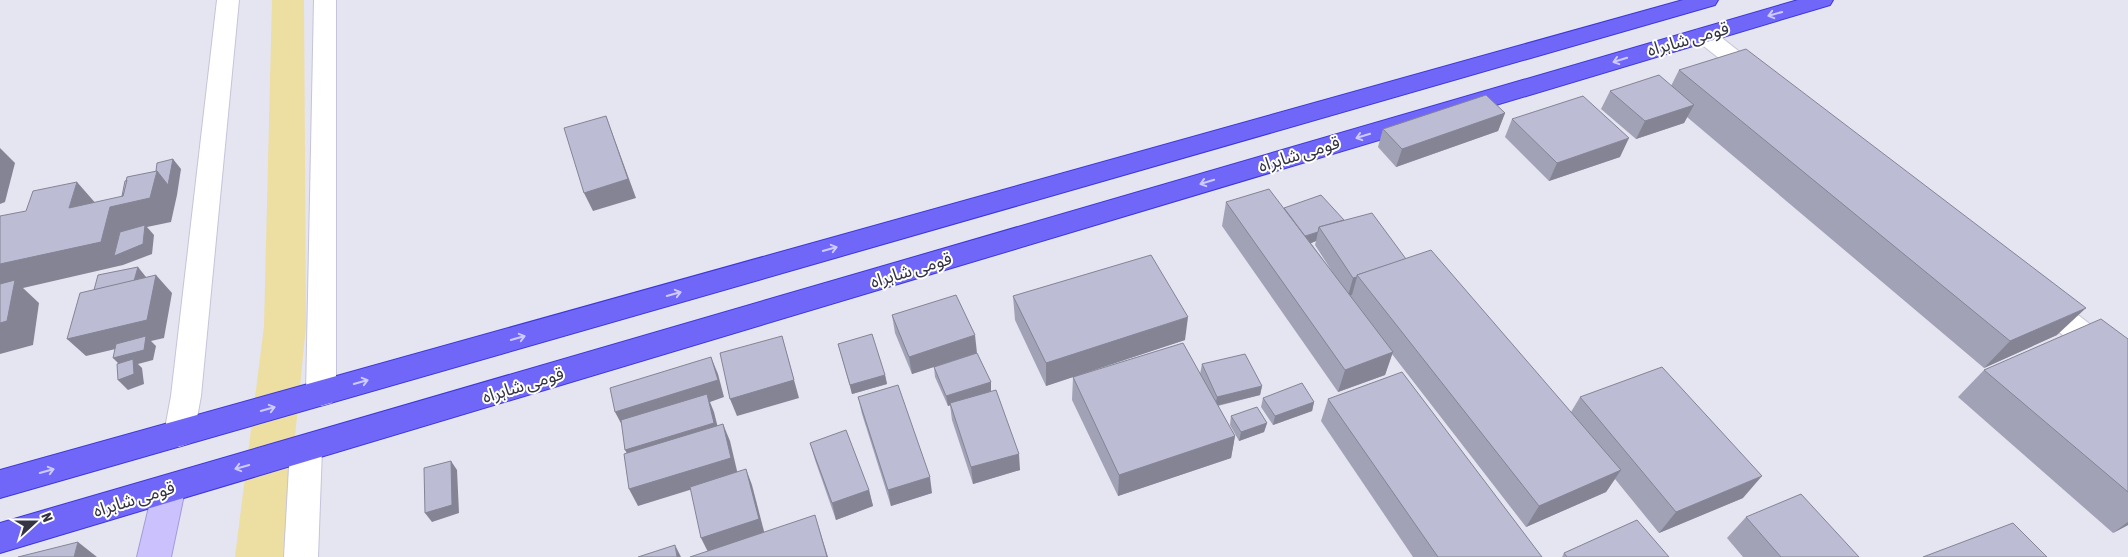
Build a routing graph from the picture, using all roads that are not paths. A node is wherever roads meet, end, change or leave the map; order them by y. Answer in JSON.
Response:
{"nodes":[{"id":1,"x":228,"y":0,"type":"edge"},
{"id":2,"x":325,"y":0,"type":"edge"},
{"id":3,"x":1707,"y":0,"type":"edge"},
{"id":4,"x":1822,"y":0,"type":"edge"},
{"id":5,"x":1704,"y":35,"type":"junction"},
{"id":6,"x":1773,"y":90,"type":"edge"},
{"id":7,"x":2020,"y":286,"type":"edge"},
{"id":8,"x":2128,"y":371,"type":"edge"},
{"id":9,"x":309,"y":397,"type":"junction"},
{"id":10,"x":191,"y":431,"type":"junction"},
{"id":11,"x":297,"y":451,"type":"junction"},
{"id":12,"x":0,"y":484,"type":"edge"},
{"id":13,"x":180,"y":486,"type":"junction"},
{"id":14,"x":0,"y":538,"type":"edge"},
{"id":15,"x":154,"y":557,"type":"edge"},
{"id":16,"x":301,"y":557,"type":"edge"}],
"edges":[{"from":1,"to":10,"type":"street"},
{"from":2,"to":9,"type":"street"},
{"from":9,"to":3,"type":"highway","name":"قومی شاہراہ","one_way":true},
{"from":4,"to":5,"type":"highway","name":"قومی شاہراہ","one_way":true},
{"from":5,"to":6,"type":"street"},
{"from":5,"to":11,"type":"highway","name":"قومی شاہراہ","one_way":true},
{"from":7,"to":8,"type":"street"},
{"from":10,"to":9,"type":"highway","name":"قومی شاہراہ","one_way":true},
{"from":12,"to":10,"type":"highway","name":"قومی شاہراہ","one_way":true},
{"from":11,"to":13,"type":"highway","name":"قومی شاہراہ","one_way":true},
{"from":11,"to":16,"type":"street"},
{"from":13,"to":14,"type":"highway","name":"قومی شاہراہ"},
{"from":13,"to":15,"type":"street"}]}
